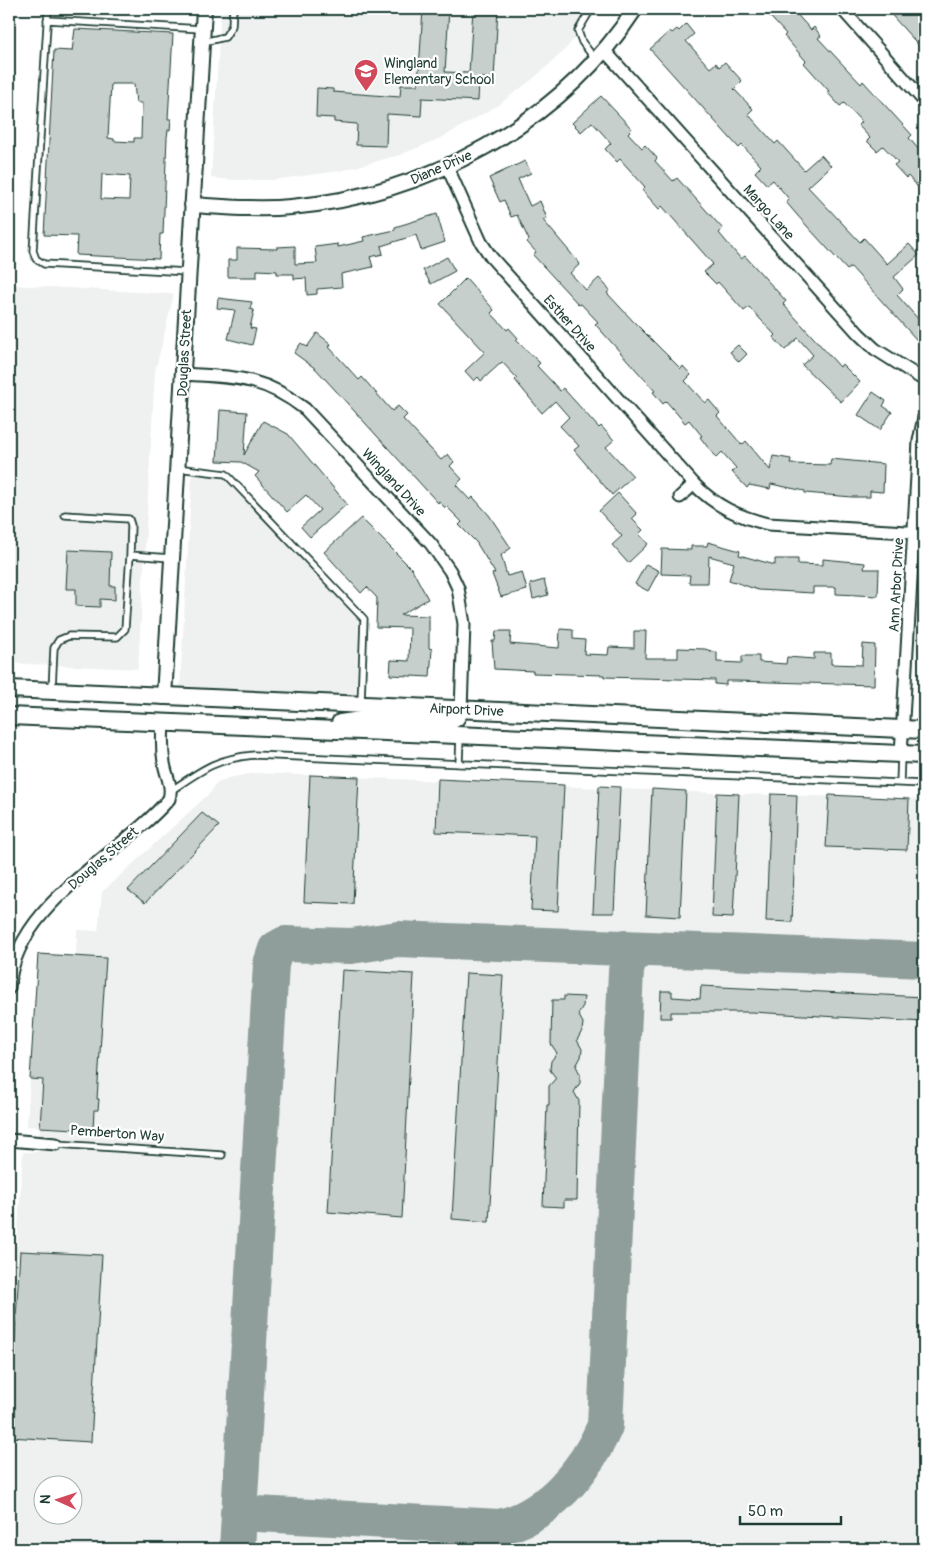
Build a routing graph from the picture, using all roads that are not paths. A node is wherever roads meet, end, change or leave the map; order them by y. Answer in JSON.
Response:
{"nodes":[{"id":1,"x":48,"y":9,"type":"edge"},
{"id":2,"x":204,"y":9,"type":"edge"},
{"id":3,"x":233,"y":9,"type":"edge"},
{"id":4,"x":591,"y":9,"type":"edge"},
{"id":5,"x":635,"y":9,"type":"edge"},
{"id":6,"x":842,"y":9,"type":"edge"},
{"id":7,"x":47,"y":20,"type":"junction"},
{"id":8,"x":202,"y":36,"type":"junction"},
{"id":9,"x":599,"y":54,"type":"junction"},
{"id":10,"x":924,"y":101,"type":"edge"},
{"id":11,"x":447,"y":166,"type":"junction"},
{"id":12,"x":192,"y":205,"type":"junction"},
{"id":13,"x":188,"y":272,"type":"junction"},
{"id":14,"x":183,"y":374,"type":"junction"},
{"id":15,"x":924,"y":380,"type":"edge"},
{"id":16,"x":924,"y":417,"type":"edge"},
{"id":17,"x":177,"y":468,"type":"junction"},
{"id":18,"x":694,"y":484,"type":"junction"},
{"id":19,"x":680,"y":497,"type":"dead end"},
{"id":20,"x":65,"y":515,"type":"dead end"},
{"id":21,"x":919,"y":533,"type":"edge"},
{"id":22,"x":130,"y":555,"type":"junction"},
{"id":23,"x":172,"y":558,"type":"junction"},
{"id":24,"x":9,"y":689,"type":"edge"},
{"id":25,"x":52,"y":691,"type":"junction"},
{"id":26,"x":164,"y":697,"type":"junction"},
{"id":27,"x":361,"y":705,"type":"junction"},
{"id":28,"x":461,"y":710,"type":"junction"},
{"id":29,"x":9,"y":716,"type":"edge"},
{"id":30,"x":163,"y":723,"type":"junction"},
{"id":31,"x":306,"y":729,"type":"junction"},
{"id":32,"x":902,"y":729,"type":"junction"},
{"id":33,"x":924,"y":730,"type":"edge"},
{"id":34,"x":460,"y":735,"type":"junction"},
{"id":35,"x":901,"y":754,"type":"junction"},
{"id":36,"x":924,"y":755,"type":"edge"},
{"id":37,"x":459,"y":764,"type":"junction"},
{"id":38,"x":900,"y":782,"type":"junction"},
{"id":39,"x":924,"y":784,"type":"edge"},
{"id":40,"x":172,"y":790,"type":"junction"},
{"id":41,"x":9,"y":988,"type":"edge"},
{"id":42,"x":9,"y":1140,"type":"edge"},
{"id":43,"x":56,"y":1144,"type":"joint"},
{"id":44,"x":222,"y":1155,"type":"dead end"}],
"edges":[{"from":1,"to":7,"type":"lane"},
{"from":2,"to":8,"type":"street","name":"Douglas Street"},
{"from":3,"to":8,"type":"lane"},
{"from":4,"to":9,"type":"lane"},
{"from":5,"to":9,"type":"street","name":"Diane Drive"},
{"from":6,"to":10,"type":"street"},
{"from":7,"to":8,"type":"lane"},
{"from":7,"to":13,"type":"lane"},
{"from":8,"to":12,"type":"street","name":"Douglas Street"},
{"from":9,"to":11,"type":"street","name":"Diane Drive"},
{"from":9,"to":15,"type":"street","name":"Margo Lane"},
{"from":11,"to":12,"type":"street","name":"Diane Drive"},
{"from":11,"to":18,"type":"street","name":"Esther Drive"},
{"from":12,"to":13,"type":"street","name":"Douglas Street"},
{"from":13,"to":14,"type":"street","name":"Douglas Street"},
{"from":14,"to":17,"type":"street","name":"Douglas Street"},
{"from":14,"to":28,"type":"street","name":"Wingland Drive"},
{"from":16,"to":21,"type":"street","name":"Ann Arbor Drive"},
{"from":17,"to":23,"type":"street","name":"Douglas Street"},
{"from":17,"to":27,"type":"lane"},
{"from":18,"to":19,"type":"street"},
{"from":18,"to":21,"type":"street","name":"Esther Drive"},
{"from":20,"to":22,"type":"lane"},
{"from":21,"to":32,"type":"street","name":"Ann Arbor Drive"},
{"from":22,"to":23,"type":"lane"},
{"from":22,"to":25,"type":"lane"},
{"from":23,"to":26,"type":"street","name":"Douglas Street"},
{"from":24,"to":25,"type":"main road","name":"Airport Drive"},
{"from":25,"to":26,"type":"main road","name":"Airport Drive"},
{"from":26,"to":27,"type":"main road","name":"Airport Drive"},
{"from":27,"to":28,"type":"main road","name":"Airport Drive"},
{"from":28,"to":31,"type":"main road"},
{"from":28,"to":32,"type":"main road","name":"Airport Drive"},
{"from":29,"to":30,"type":"main road","name":"Airport Drive"},
{"from":30,"to":31,"type":"main road","name":"Airport Drive"},
{"from":30,"to":40,"type":"street"},
{"from":31,"to":34,"type":"main road","name":"Airport Drive"},
{"from":32,"to":33,"type":"main road","name":"Airport Drive"},
{"from":32,"to":35,"type":"street","name":"Ann Arbor Drive"},
{"from":34,"to":35,"type":"main road","name":"Airport Drive"},
{"from":34,"to":37,"type":"lane"},
{"from":35,"to":36,"type":"main road","name":"Airport Drive"},
{"from":35,"to":38,"type":"lane"},
{"from":37,"to":38,"type":"lane"},
{"from":37,"to":40,"type":"lane"},
{"from":38,"to":39,"type":"lane"},
{"from":40,"to":41,"type":"street","name":"Douglas Street"},
{"from":42,"to":43,"type":"street","name":"Pemberton Way"},
{"from":43,"to":44,"type":"lane","name":"Pemberton Way"}]}
